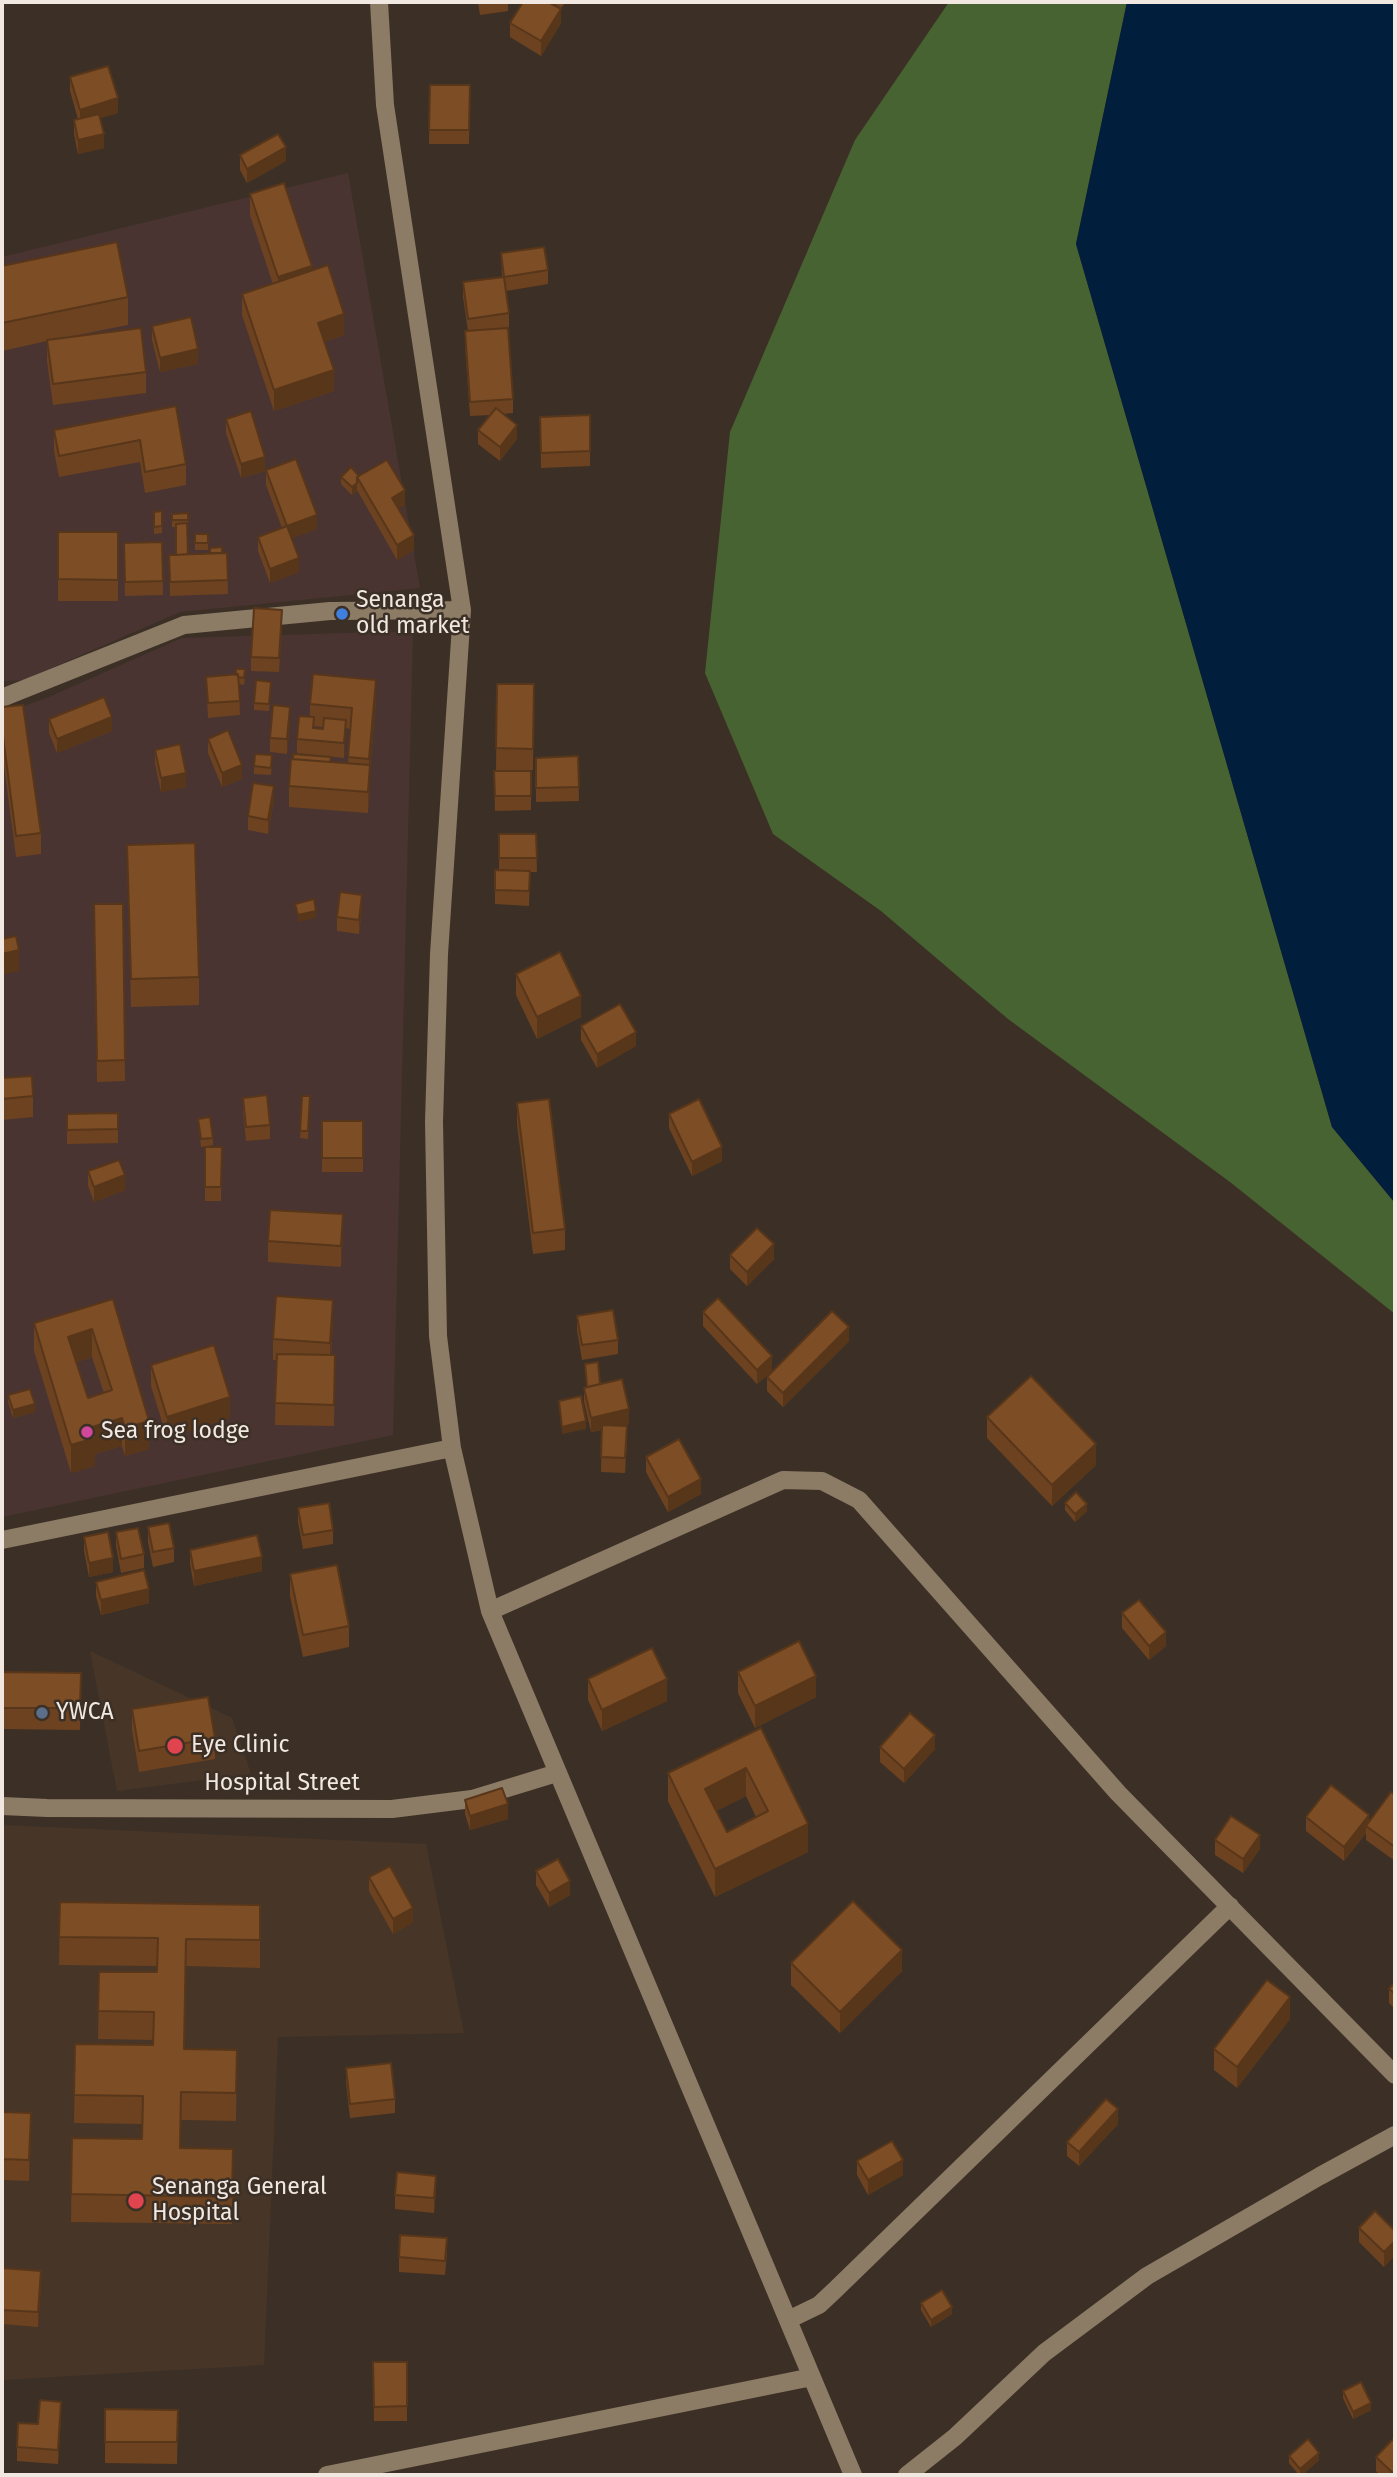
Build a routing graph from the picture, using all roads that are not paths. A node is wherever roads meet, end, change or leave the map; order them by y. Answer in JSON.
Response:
{"nodes":[{"id":1,"x":379,"y":2,"type":"edge"},
{"id":2,"x":462,"y":610,"type":"junction"},
{"id":3,"x":2,"y":698,"type":"edge"},
{"id":4,"x":452,"y":1448,"type":"junction"},
{"id":5,"x":2,"y":1540,"type":"edge"},
{"id":6,"x":490,"y":1611,"type":"junction"},
{"id":7,"x":557,"y":1773,"type":"junction"},
{"id":8,"x":2,"y":1806,"type":"edge"},
{"id":9,"x":1230,"y":1906,"type":"junction"},
{"id":10,"x":1395,"y":2075,"type":"edge"},
{"id":11,"x":1395,"y":2136,"type":"edge"},
{"id":12,"x":788,"y":2320,"type":"junction"},
{"id":13,"x":812,"y":2377,"type":"junction"},
{"id":14,"x":408,"y":2468,"type":"edge"},
{"id":15,"x":327,"y":2475,"type":"edge"},
{"id":16,"x":853,"y":2475,"type":"edge"},
{"id":17,"x":907,"y":2475,"type":"edge"}],
"edges":[{"from":1,"to":2,"type":"street"},
{"from":2,"to":3,"type":"street"},
{"from":2,"to":4,"type":"street"},
{"from":4,"to":5,"type":"street"},
{"from":4,"to":6,"type":"street"},
{"from":6,"to":7,"type":"street"},
{"from":6,"to":9,"type":"street"},
{"from":7,"to":8,"type":"street","name":"Hospital Street"},
{"from":7,"to":12,"type":"street"},
{"from":9,"to":10,"type":"street"},
{"from":9,"to":12,"type":"street"},
{"from":11,"to":17,"type":"street"},
{"from":12,"to":13,"type":"street"},
{"from":13,"to":14,"type":"street"},
{"from":13,"to":16,"type":"street"},
{"from":14,"to":15,"type":"street"}]}
